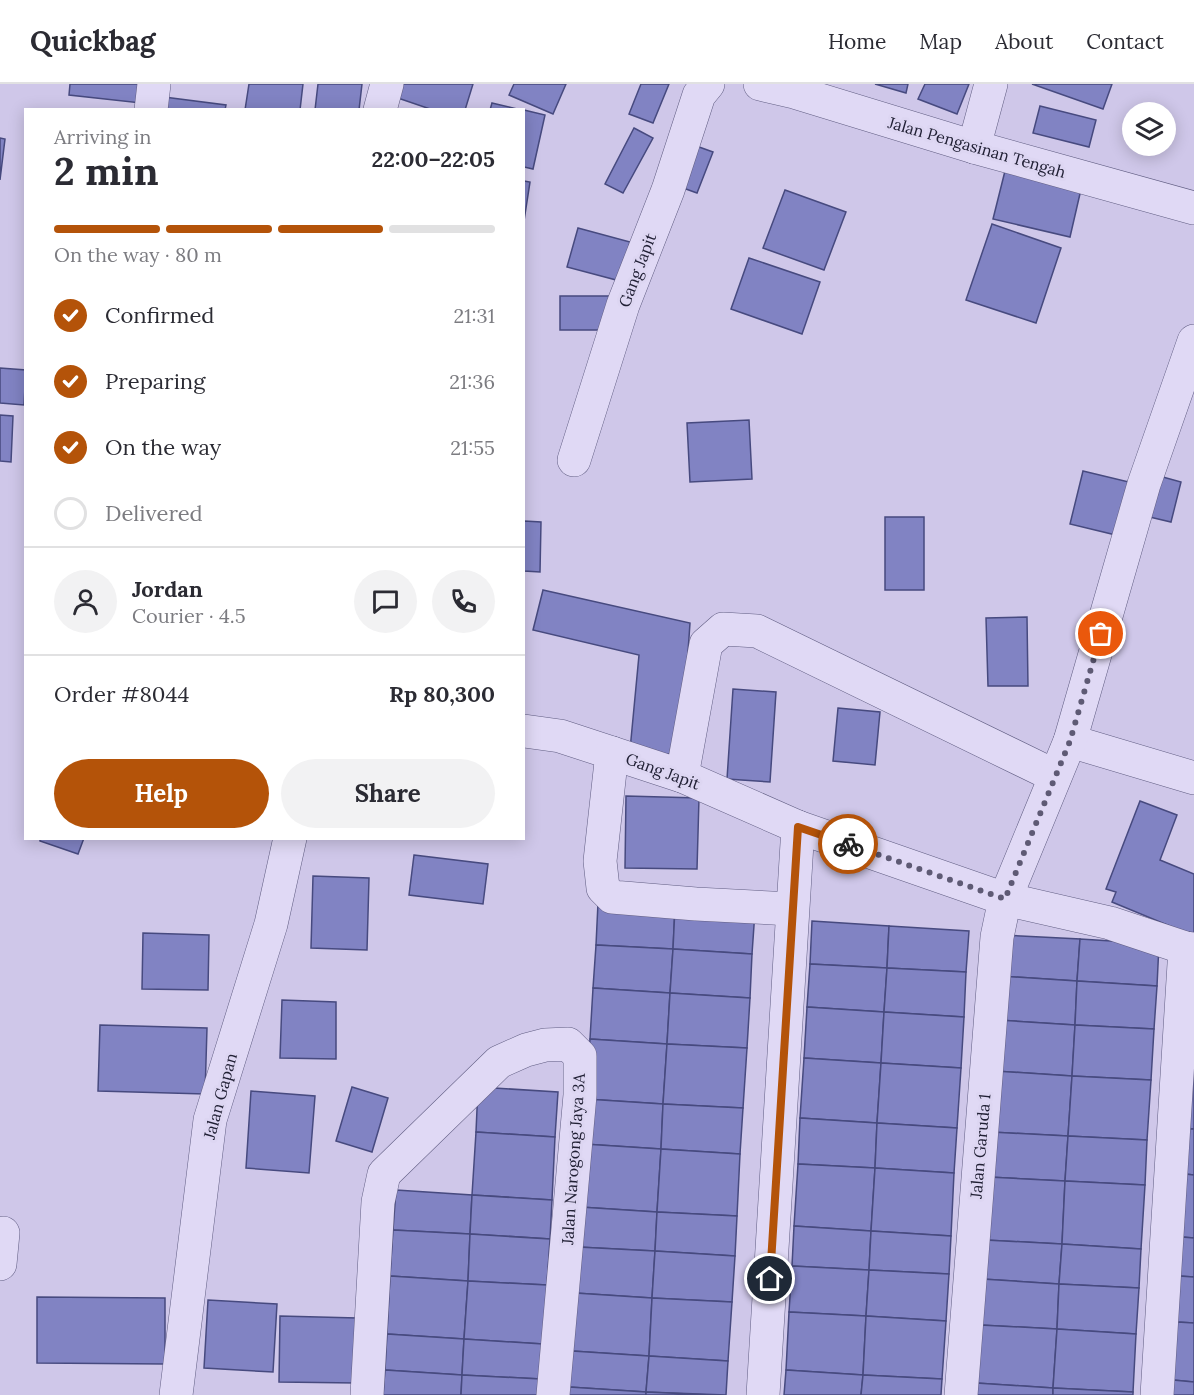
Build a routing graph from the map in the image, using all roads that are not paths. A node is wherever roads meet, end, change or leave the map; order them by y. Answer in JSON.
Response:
{"nodes":[{"id":1,"x":154,"y":84,"type":"edge"},
{"id":2,"x":387,"y":84,"type":"edge"},
{"id":3,"x":708,"y":84,"type":"edge"},
{"id":4,"x":762,"y":84,"type":"edge"},
{"id":5,"x":991,"y":84,"type":"edge"},
{"id":6,"x":151,"y":108,"type":"edge"},
{"id":7,"x":381,"y":108,"type":"edge"},
{"id":8,"x":974,"y":147,"type":"junction"},
{"id":9,"x":1194,"y":208,"type":"edge"},
{"id":10,"x":1194,"y":341,"type":"edge"},
{"id":11,"x":574,"y":460,"type":"dead end"},
{"id":12,"x":525,"y":731,"type":"edge"},
{"id":13,"x":1070,"y":741,"type":"junction"},
{"id":14,"x":612,"y":753,"type":"junction"},
{"id":15,"x":682,"y":776,"type":"junction"},
{"id":16,"x":1056,"y":776,"type":"junction"},
{"id":17,"x":1194,"y":778,"type":"edge"},
{"id":18,"x":798,"y":827,"type":"junction"},
{"id":19,"x":291,"y":840,"type":"edge"},
{"id":20,"x":1005,"y":899,"type":"junction"},
{"id":21,"x":792,"y":909,"type":"junction"},
{"id":22,"x":1190,"y":949,"type":"edge"},
{"id":23,"x":176,"y":1395,"type":"edge"},
{"id":24,"x":367,"y":1395,"type":"edge"},
{"id":25,"x":554,"y":1395,"type":"edge"},
{"id":26,"x":763,"y":1395,"type":"edge"},
{"id":27,"x":961,"y":1395,"type":"edge"},
{"id":28,"x":1157,"y":1395,"type":"edge"}],
"edges":[{"from":1,"to":6,"type":"street"},
{"from":2,"to":7,"type":"street"},
{"from":3,"to":11,"type":"street","name":"Gang Japit"},
{"from":4,"to":8,"type":"street","name":"Jalan Pengasinan Tengah"},
{"from":5,"to":8,"type":"street"},
{"from":8,"to":9,"type":"street","name":"Jalan Pengasinan Tengah"},
{"from":10,"to":13,"type":"street","name":"Jalan Garuda 1"},
{"from":12,"to":14,"type":"street","name":"Gang Japit"},
{"from":13,"to":16,"type":"street","name":"Jalan Garuda 1"},
{"from":13,"to":17,"type":"street"},
{"from":14,"to":15,"type":"street","name":"Gang Japit"},
{"from":14,"to":21,"type":"street"},
{"from":15,"to":16,"type":"street"},
{"from":15,"to":18,"type":"street","name":"Gang Japit"},
{"from":16,"to":20,"type":"street","name":"Jalan Garuda 1"},
{"from":18,"to":20,"type":"street","name":"Gang Japit"},
{"from":18,"to":21,"type":"street"},
{"from":19,"to":23,"type":"street","name":"Jalan Gapan"},
{"from":20,"to":22,"type":"street","name":"Gang Japit"},
{"from":20,"to":27,"type":"street","name":"Jalan Garuda 1"},
{"from":21,"to":26,"type":"street"},
{"from":22,"to":28,"type":"street"},
{"from":24,"to":25,"type":"street","name":"Jalan Narogong Jaya 3A"}]}
